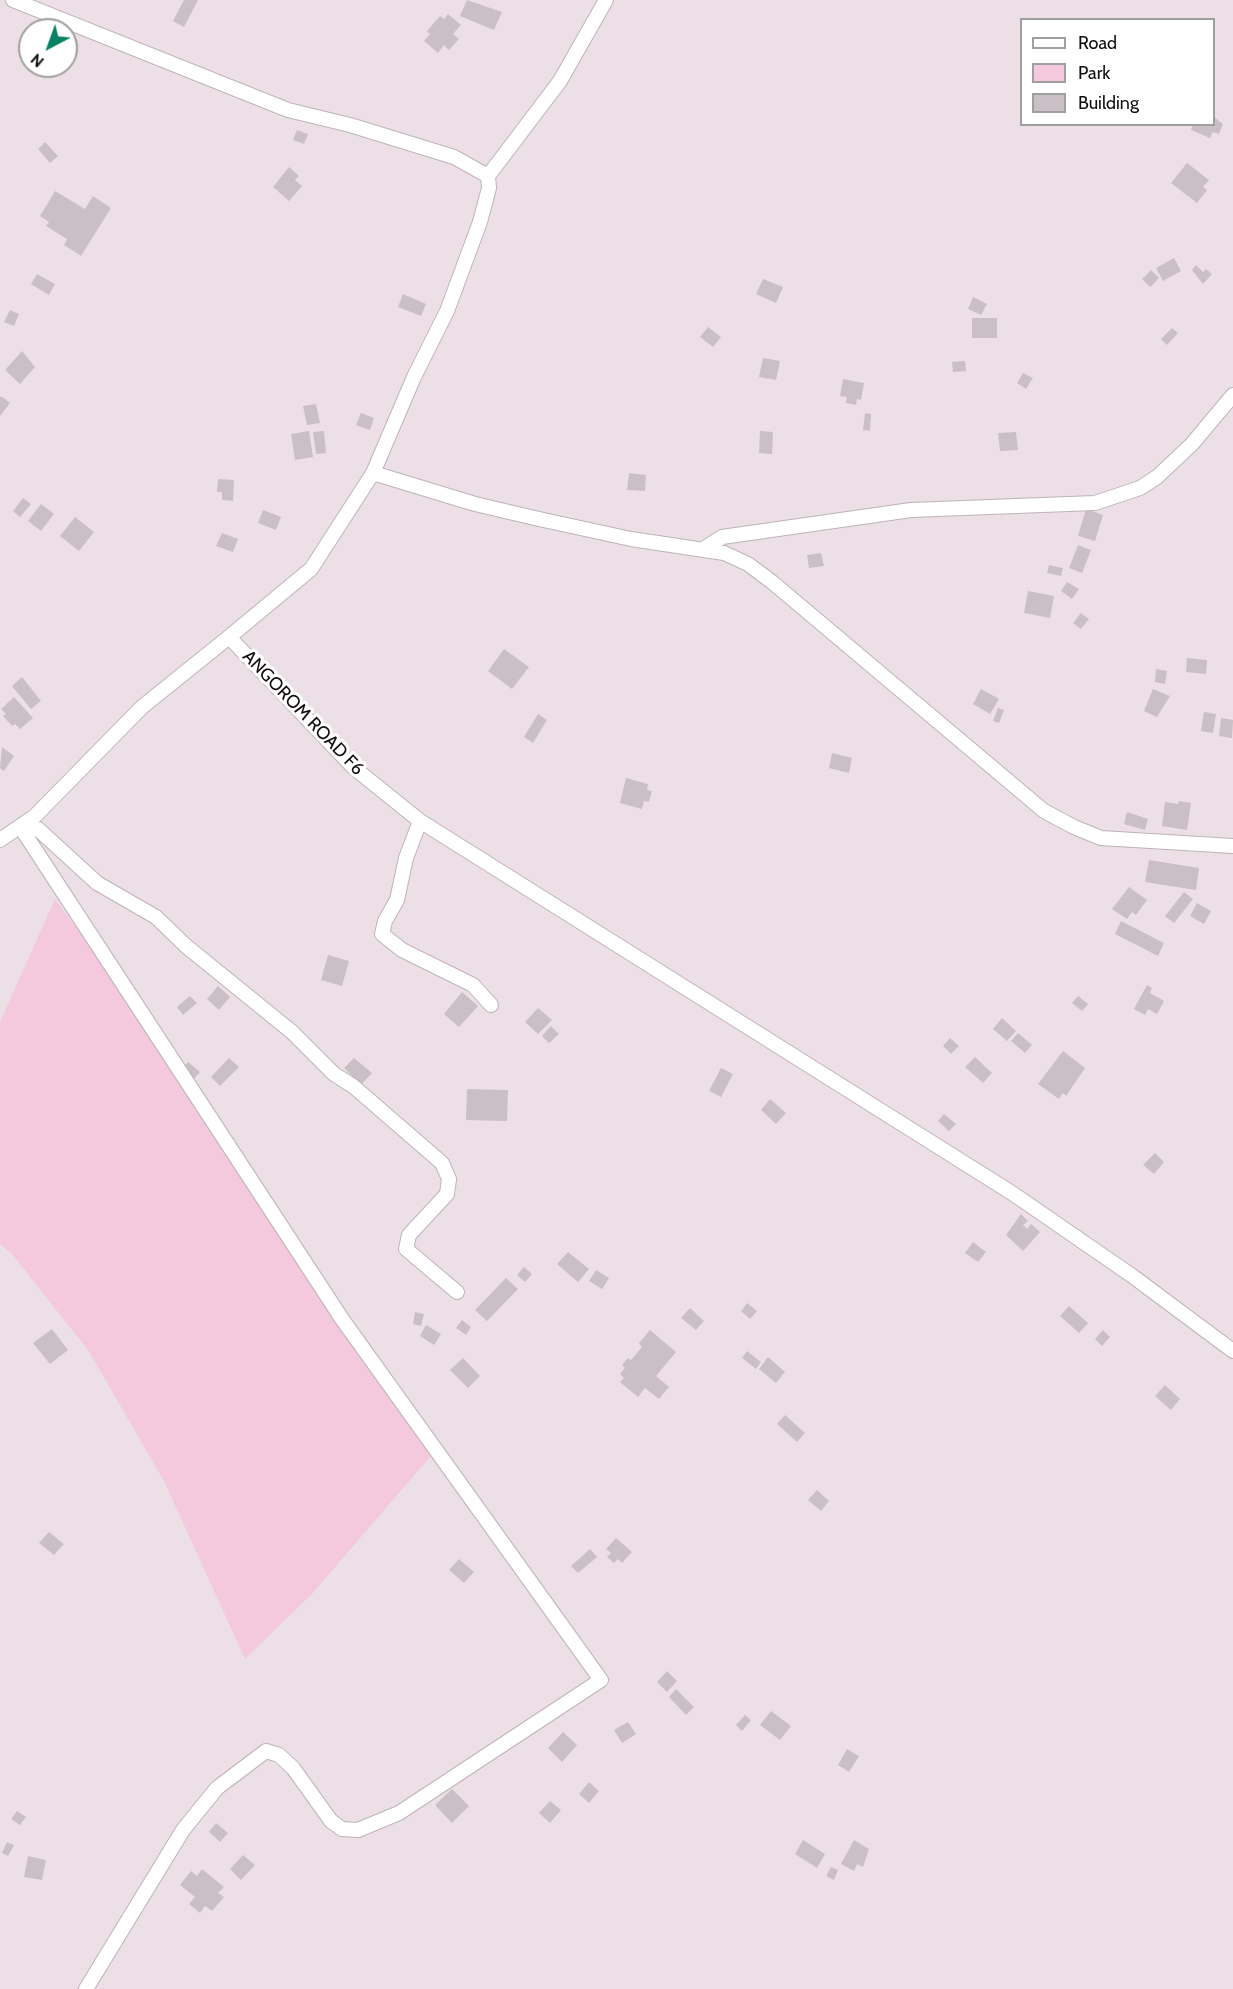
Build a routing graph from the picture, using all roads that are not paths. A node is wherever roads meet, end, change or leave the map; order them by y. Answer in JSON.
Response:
{"nodes":[{"id":1,"x":13,"y":0,"type":"edge"},
{"id":2,"x":606,"y":0,"type":"edge"},
{"id":3,"x":488,"y":176,"type":"junction"},
{"id":4,"x":1233,"y":395,"type":"edge"},
{"id":5,"x":373,"y":473,"type":"junction"},
{"id":6,"x":705,"y":548,"type":"junction"},
{"id":7,"x":229,"y":638,"type":"junction"},
{"id":8,"x":420,"y":821,"type":"junction"},
{"id":9,"x":21,"y":828,"type":"junction"},
{"id":10,"x":0,"y":840,"type":"edge"},
{"id":11,"x":1233,"y":846,"type":"edge"},
{"id":12,"x":491,"y":1005,"type":"dead end"},
{"id":13,"x":457,"y":1292,"type":"dead end"},
{"id":14,"x":1233,"y":1351,"type":"edge"},
{"id":15,"x":86,"y":1989,"type":"edge"}],
"edges":[{"from":1,"to":3,"type":"street"},
{"from":2,"to":3,"type":"street"},
{"from":3,"to":5,"type":"street"},
{"from":4,"to":6,"type":"street"},
{"from":5,"to":6,"type":"street"},
{"from":5,"to":7,"type":"street"},
{"from":6,"to":11,"type":"street"},
{"from":7,"to":8,"type":"street","name":"ANGOROM ROAD F6"},
{"from":7,"to":9,"type":"street","name":"ANGOROM ROAD F6"},
{"from":8,"to":12,"type":"street"},
{"from":8,"to":14,"type":"street","name":"ANGOROM ROAD F6"},
{"from":9,"to":10,"type":"street","name":"ANGOROM ROAD F6"},
{"from":9,"to":13,"type":"street"},
{"from":9,"to":15,"type":"street"}]}
